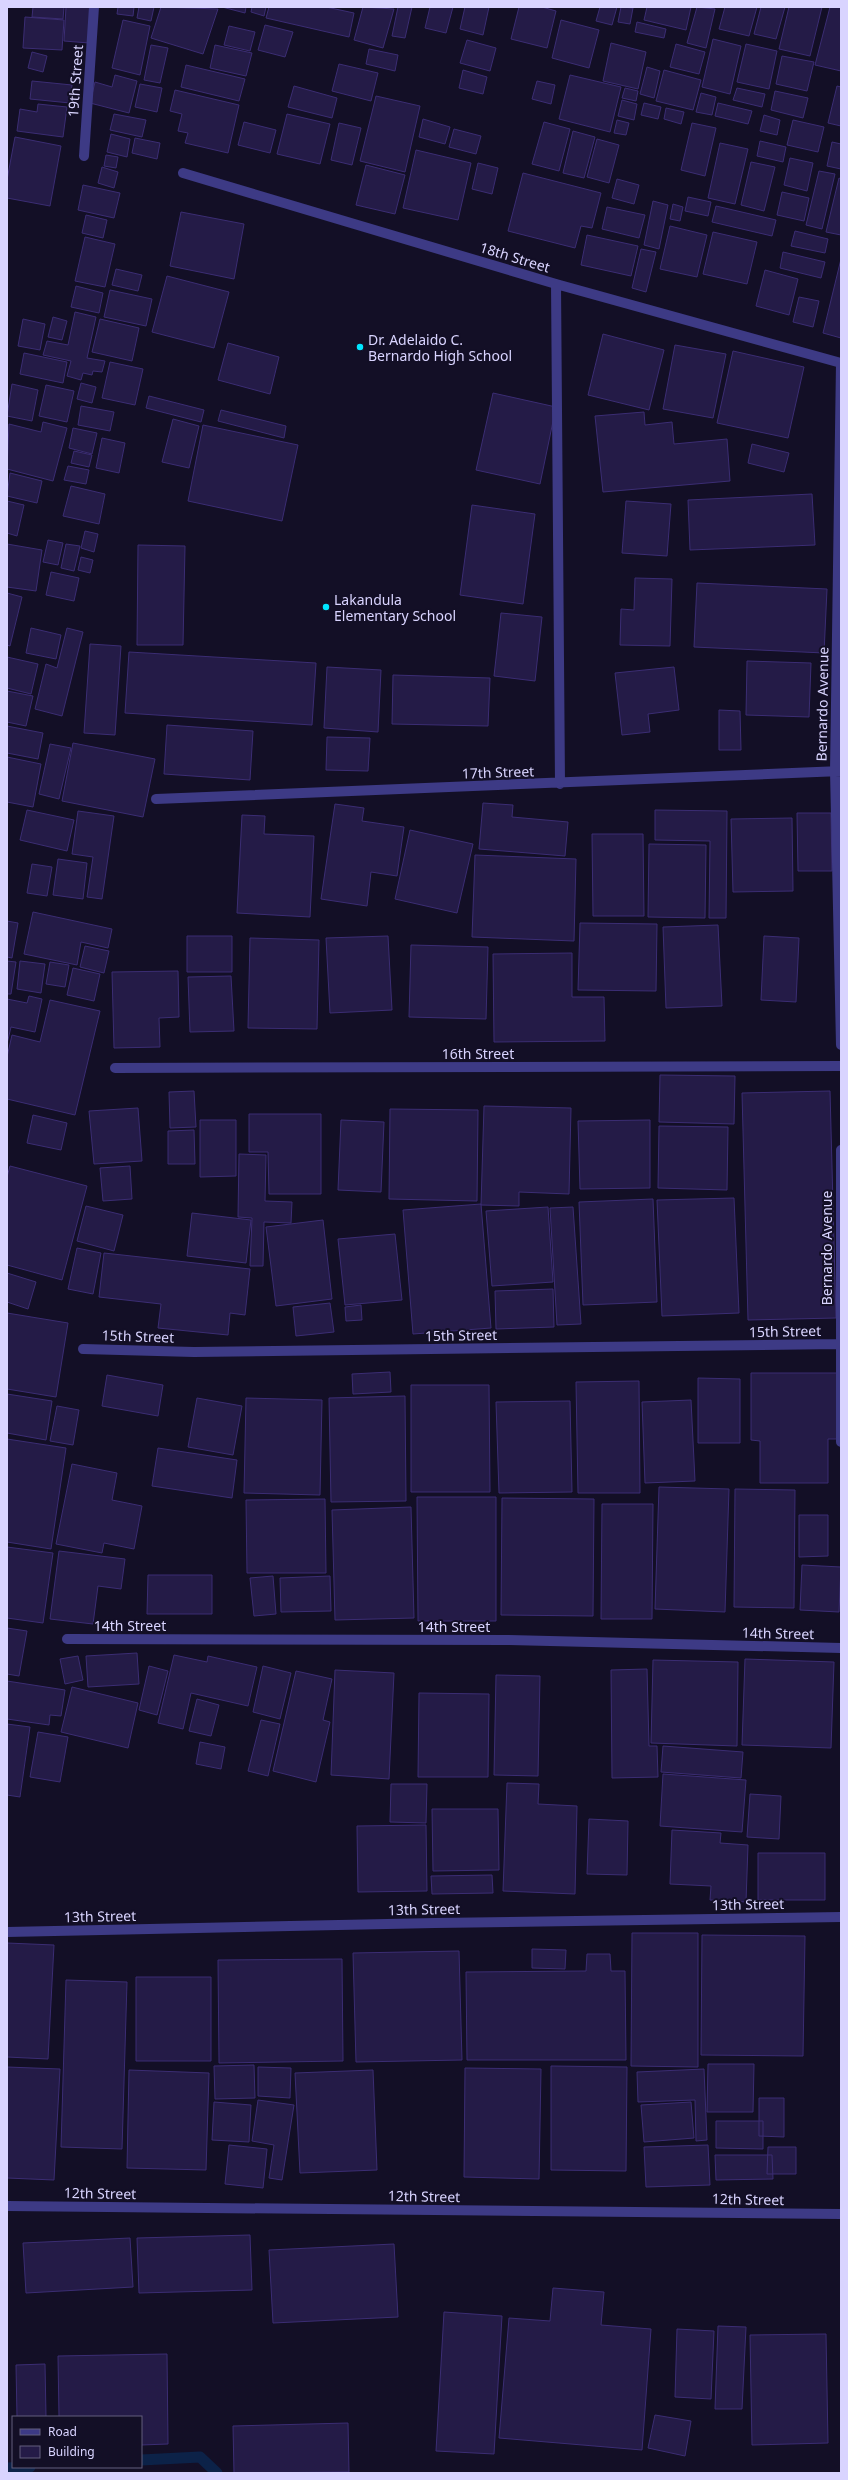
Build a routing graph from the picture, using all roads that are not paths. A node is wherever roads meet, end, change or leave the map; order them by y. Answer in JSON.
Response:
{"nodes":[{"id":1,"x":94,"y":7,"type":"edge"},
{"id":2,"x":84,"y":156,"type":"dead end"},
{"id":3,"x":183,"y":173,"type":"dead end"},
{"id":4,"x":556,"y":284,"type":"junction"},
{"id":5,"x":841,"y":363,"type":"edge"},
{"id":6,"x":838,"y":771,"type":"edge"},
{"id":7,"x":560,"y":784,"type":"junction"},
{"id":8,"x":156,"y":799,"type":"dead end"},
{"id":9,"x":841,"y":1046,"type":"edge"},
{"id":10,"x":841,"y":1066,"type":"edge"},
{"id":11,"x":115,"y":1068,"type":"dead end"},
{"id":12,"x":841,"y":1150,"type":"edge"},
{"id":13,"x":840,"y":1344,"type":"junction"},
{"id":14,"x":83,"y":1349,"type":"dead end"},
{"id":15,"x":841,"y":1442,"type":"edge"},
{"id":16,"x":67,"y":1639,"type":"dead end"},
{"id":17,"x":841,"y":1648,"type":"edge"},
{"id":18,"x":841,"y":1917,"type":"edge"},
{"id":19,"x":7,"y":1932,"type":"edge"},
{"id":20,"x":7,"y":2206,"type":"edge"},
{"id":21,"x":841,"y":2214,"type":"edge"}],
"edges":[{"from":1,"to":2,"type":"street","name":"19th Street"},
{"from":3,"to":4,"type":"street","name":"18th Street"},
{"from":4,"to":5,"type":"street","name":"18th Street"},
{"from":4,"to":7,"type":"street"},
{"from":5,"to":6,"type":"street","name":"Bernardo Avenue"},
{"from":6,"to":7,"type":"street","name":"17th Street"},
{"from":6,"to":9,"type":"street","name":"Bernardo Avenue"},
{"from":7,"to":8,"type":"street","name":"17th Street"},
{"from":10,"to":11,"type":"street","name":"16th Street"},
{"from":12,"to":13,"type":"street","name":"Bernardo Avenue"},
{"from":13,"to":14,"type":"street","name":"15th Street"},
{"from":13,"to":15,"type":"street","name":"Bernardo Avenue"},
{"from":16,"to":17,"type":"street","name":"14th Street"},
{"from":18,"to":19,"type":"street","name":"13th Street"},
{"from":20,"to":21,"type":"street","name":"12th Street"}]}
